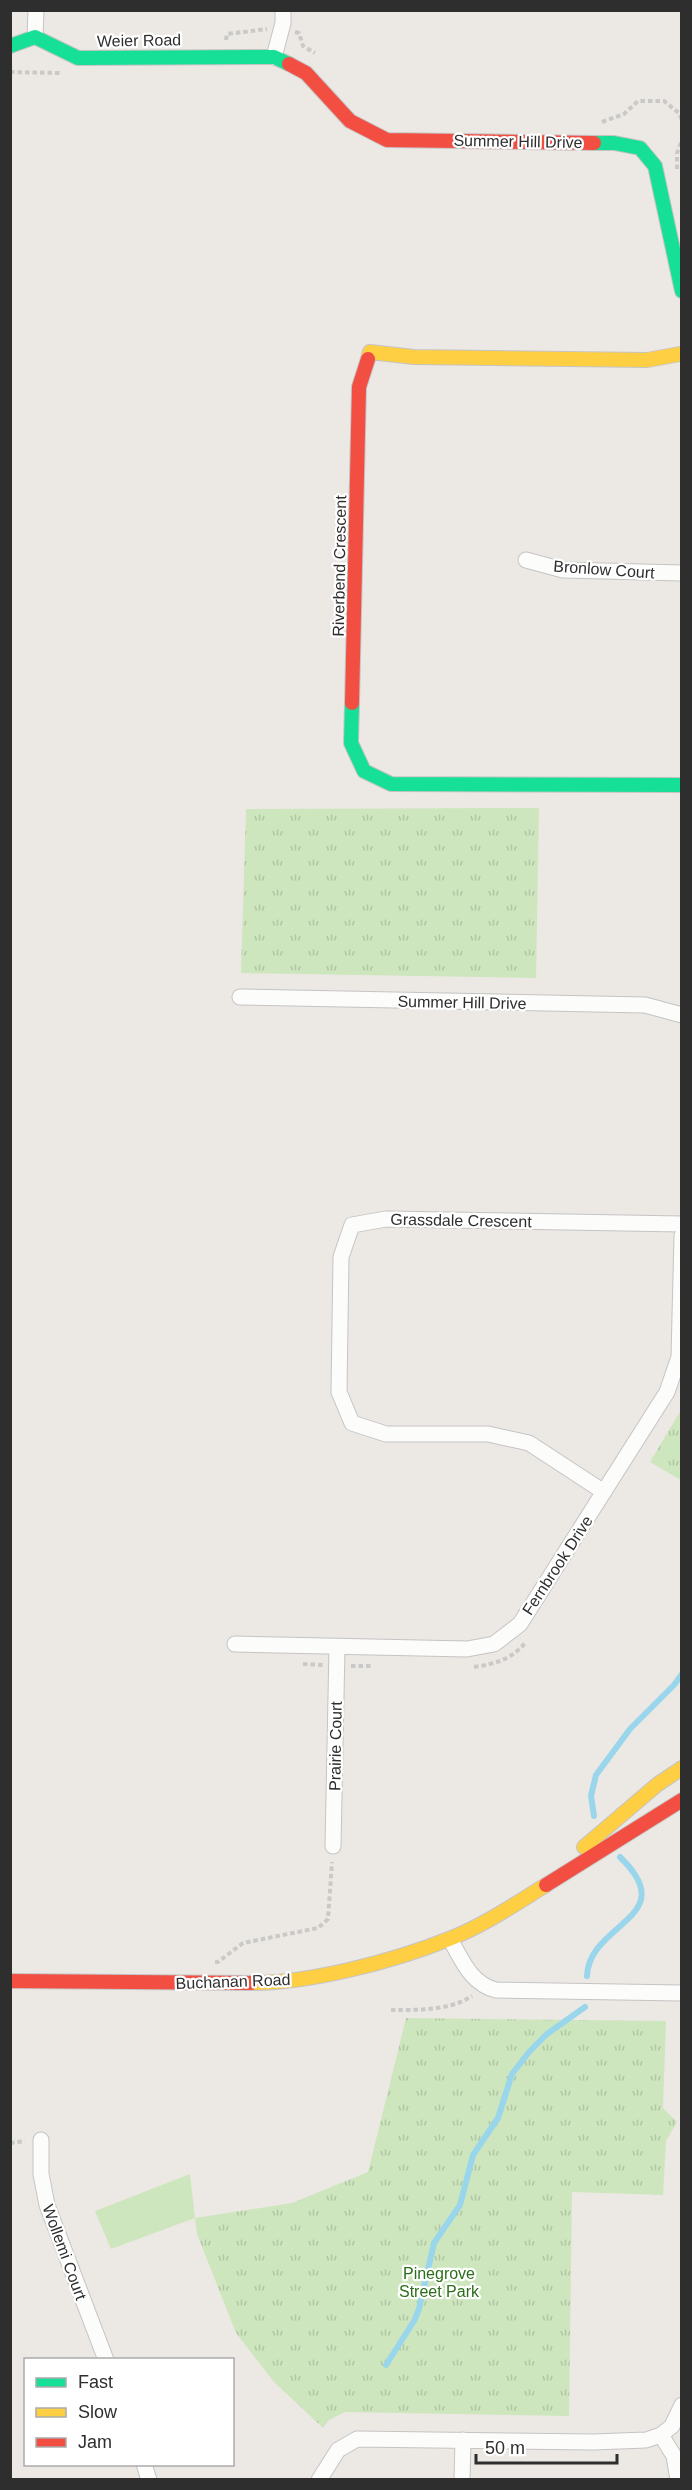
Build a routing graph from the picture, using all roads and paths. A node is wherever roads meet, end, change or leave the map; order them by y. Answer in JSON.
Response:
{"nodes":[{"id":1,"x":36,"y":10,"type":"edge"},
{"id":2,"x":283,"y":10,"type":"edge"},
{"id":3,"x":35,"y":37,"type":"junction"},
{"id":4,"x":10,"y":46,"type":"edge"},
{"id":5,"x":274,"y":57,"type":"junction"},
{"id":6,"x":681,"y":140,"type":"edge"},
{"id":7,"x":679,"y":179,"type":"dead end"},
{"id":8,"x":681,"y":291,"type":"edge"},
{"id":9,"x":681,"y":351,"type":"edge"},
{"id":10,"x":526,"y":560,"type":"dead end"},
{"id":11,"x":681,"y":573,"type":"edge"},
{"id":12,"x":681,"y":785,"type":"edge"},
{"id":13,"x":240,"y":997,"type":"dead end"},
{"id":14,"x":681,"y":1015,"type":"edge"},
{"id":15,"x":681,"y":1224,"type":"edge"},
{"id":16,"x":681,"y":1236,"type":"edge"},
{"id":17,"x":604,"y":1492,"type":"junction"},
{"id":18,"x":530,"y":1638,"type":"dead end"},
{"id":19,"x":235,"y":1644,"type":"dead end"},
{"id":20,"x":337,"y":1647,"type":"junction"},
{"id":21,"x":292,"y":1664,"type":"dead end"},
{"id":22,"x":336,"y":1665,"type":"junction"},
{"id":23,"x":381,"y":1665,"type":"dead end"},
{"id":24,"x":463,"y":1666,"type":"dead end"},
{"id":25,"x":681,"y":1768,"type":"edge"},
{"id":26,"x":681,"y":1800,"type":"edge"},
{"id":27,"x":333,"y":1846,"type":"joint"},
{"id":28,"x":512,"y":1906,"type":"junction"},
{"id":29,"x":450,"y":1939,"type":"junction"},
{"id":30,"x":207,"y":1962,"type":"dead end"},
{"id":31,"x":10,"y":1981,"type":"edge"},
{"id":32,"x":485,"y":1987,"type":"junction"},
{"id":33,"x":681,"y":1993,"type":"edge"},
{"id":34,"x":391,"y":2010,"type":"dead end"},
{"id":35,"x":41,"y":2140,"type":"dead end"},
{"id":36,"x":105,"y":2358,"type":"edge"},
{"id":37,"x":681,"y":2405,"type":"edge"},
{"id":38,"x":661,"y":2435,"type":"junction"},
{"id":39,"x":463,"y":2440,"type":"junction"},
{"id":40,"x":319,"y":2480,"type":"edge"},
{"id":41,"x":462,"y":2480,"type":"edge"},
{"id":42,"x":678,"y":2480,"type":"edge"}],
"edges":[{"from":1,"to":3,"type":"street"},
{"from":2,"to":5,"type":"street"},
{"from":3,"to":4,"type":"street"},
{"from":3,"to":5,"type":"street","name":"Weier Road"},
{"from":5,"to":8,"type":"street","name":"Summer Hill Drive"},
{"from":6,"to":7,"type":"path"},
{"from":9,"to":12,"type":"street","name":"Riverbend Crescent"},
{"from":10,"to":11,"type":"street","name":"Bronlow Court"},
{"from":13,"to":14,"type":"street","name":"Summer Hill Drive"},
{"from":15,"to":17,"type":"street","name":"Grassdale Crescent"},
{"from":16,"to":17,"type":"street","name":"Fernbrook Drive"},
{"from":17,"to":20,"type":"street","name":"Fernbrook Drive"},
{"from":18,"to":24,"type":"path"},
{"from":19,"to":20,"type":"street","name":"Fernbrook Drive"},
{"from":20,"to":22,"type":"street","name":"Prairie Court"},
{"from":21,"to":22,"type":"path"},
{"from":22,"to":23,"type":"path"},
{"from":22,"to":27,"type":"street","name":"Prairie Court"},
{"from":25,"to":28,"type":"street","name":"Buchanan Road"},
{"from":26,"to":28,"type":"street","name":"Buchanan Road"},
{"from":27,"to":30,"type":"path"},
{"from":28,"to":29,"type":"street","name":"Buchanan Road"},
{"from":29,"to":31,"type":"street","name":"Buchanan Road"},
{"from":29,"to":32,"type":"street"},
{"from":32,"to":33,"type":"street"},
{"from":32,"to":34,"type":"path"},
{"from":35,"to":36,"type":"street","name":"Wollemi Court"},
{"from":37,"to":38,"type":"street"},
{"from":38,"to":39,"type":"street"},
{"from":38,"to":42,"type":"street"},
{"from":39,"to":40,"type":"street"},
{"from":39,"to":41,"type":"street"}]}
